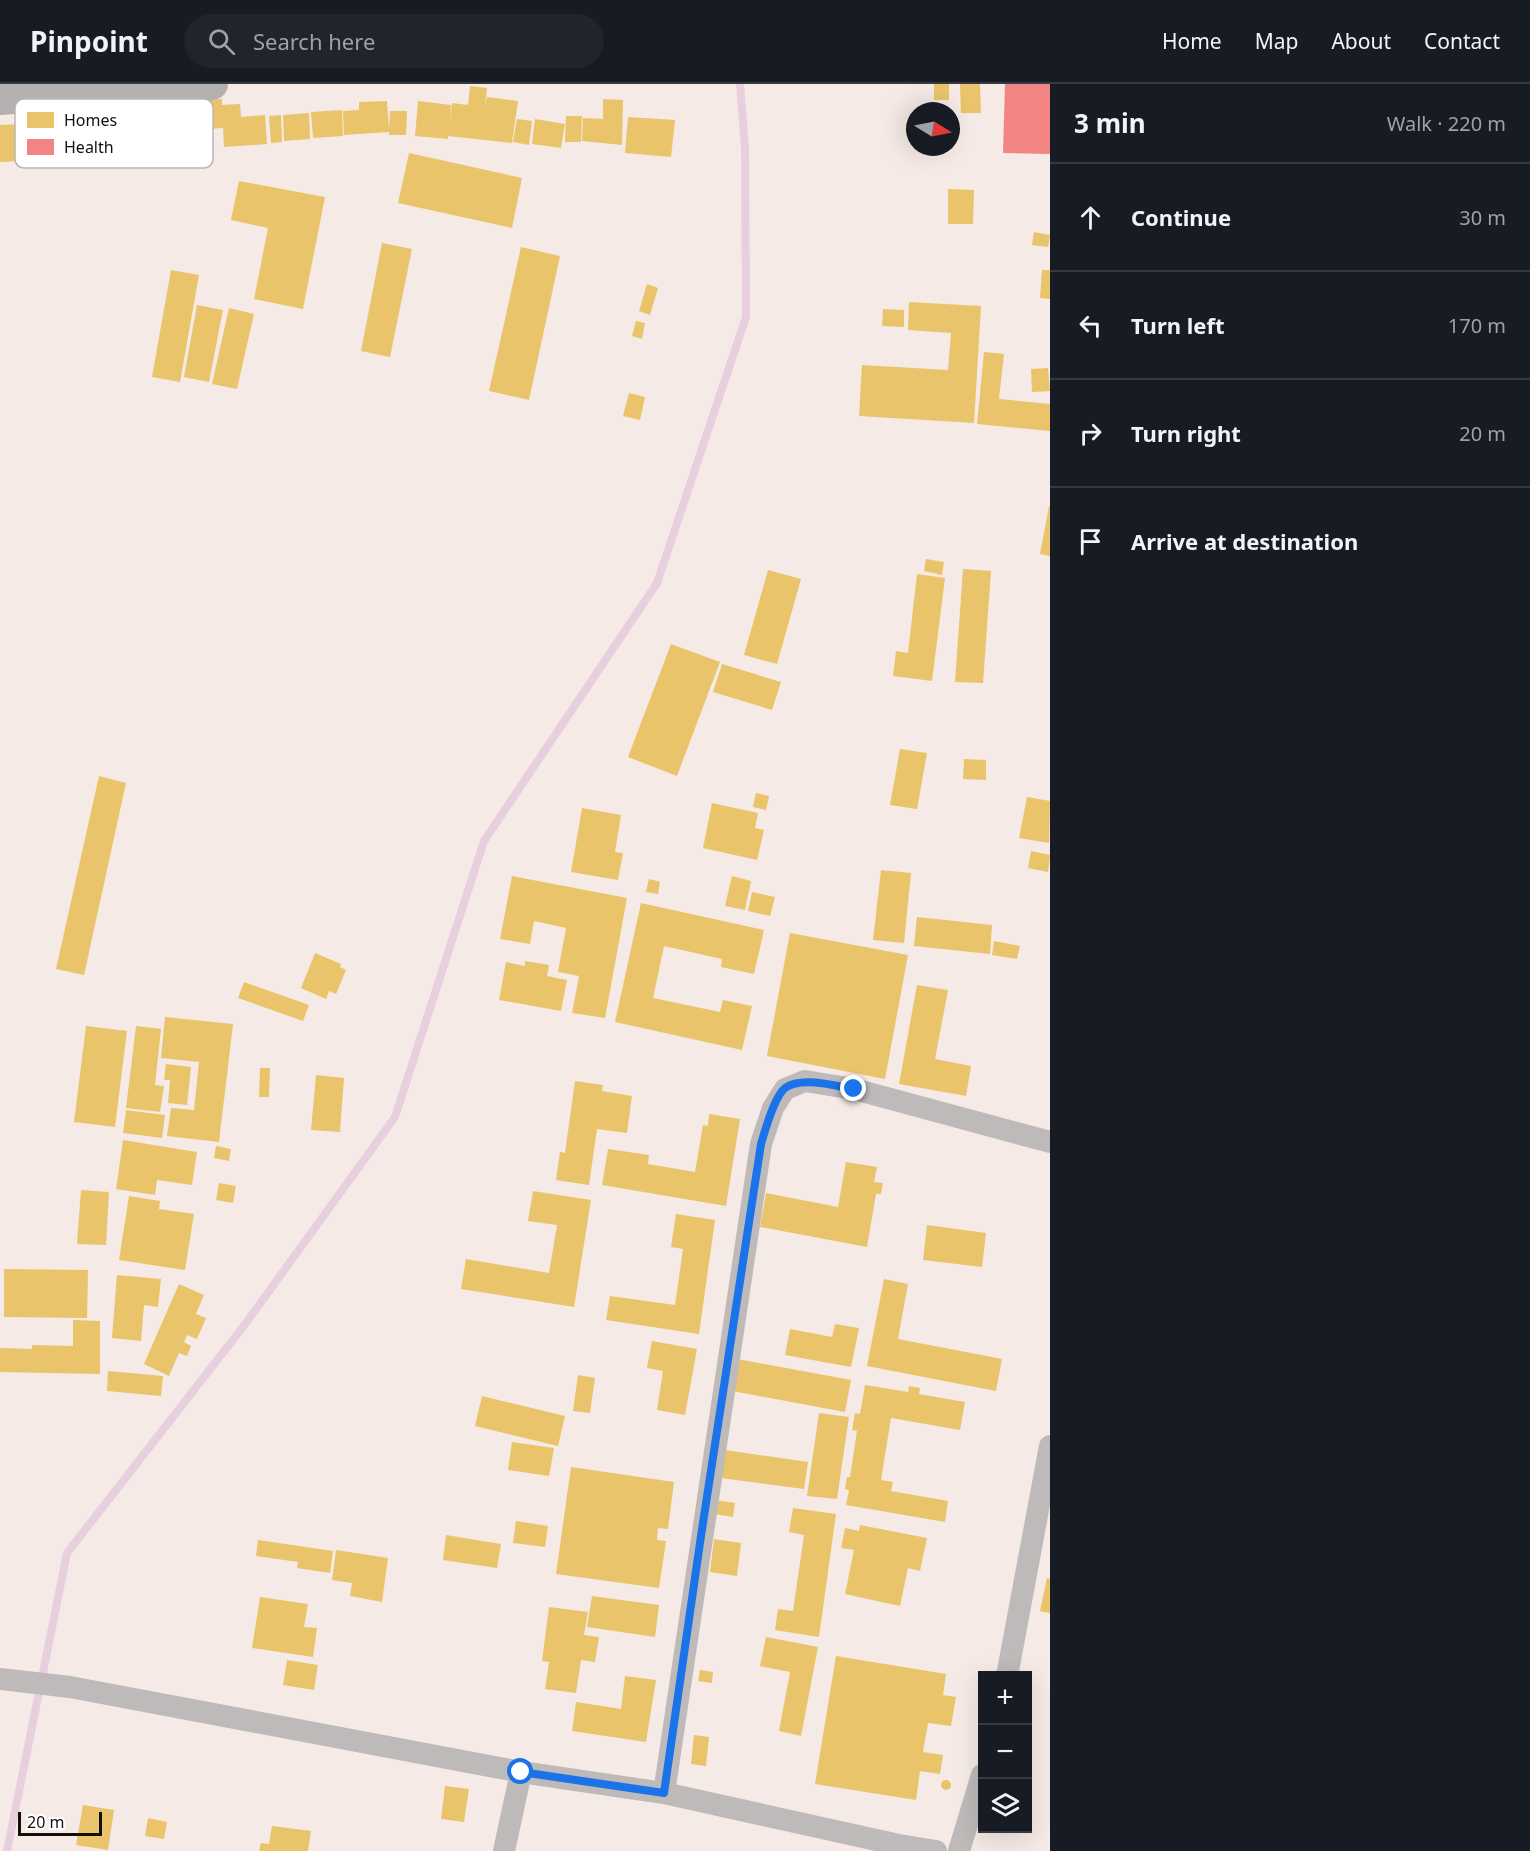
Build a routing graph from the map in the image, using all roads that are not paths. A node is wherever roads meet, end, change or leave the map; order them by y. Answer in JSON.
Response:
{"nodes":[{"id":1,"x":212,"y":84,"type":"edge"},
{"id":2,"x":165,"y":86,"type":"edge"},
{"id":3,"x":0,"y":99,"type":"edge"},
{"id":4,"x":1050,"y":1142,"type":"edge"},
{"id":5,"x":1050,"y":1446,"type":"edge"},
{"id":6,"x":1008,"y":1671,"type":"edge"},
{"id":7,"x":0,"y":1679,"type":"edge"},
{"id":8,"x":521,"y":1772,"type":"junction"},
{"id":9,"x":981,"y":1779,"type":"edge"},
{"id":10,"x":664,"y":1793,"type":"junction"},
{"id":11,"x":898,"y":1848,"type":"edge"},
{"id":12,"x":504,"y":1851,"type":"edge"},
{"id":13,"x":936,"y":1851,"type":"edge"},
{"id":14,"x":959,"y":1851,"type":"edge"}],
"edges":[{"from":1,"to":2,"type":"main road"},
{"from":2,"to":3,"type":"main road"},
{"from":4,"to":10,"type":"street"},
{"from":5,"to":6,"type":"street"},
{"from":7,"to":8,"type":"street"},
{"from":8,"to":10,"type":"street"},
{"from":8,"to":12,"type":"street"},
{"from":9,"to":14,"type":"street"},
{"from":10,"to":11,"type":"street"},
{"from":11,"to":13,"type":"street"}]}
